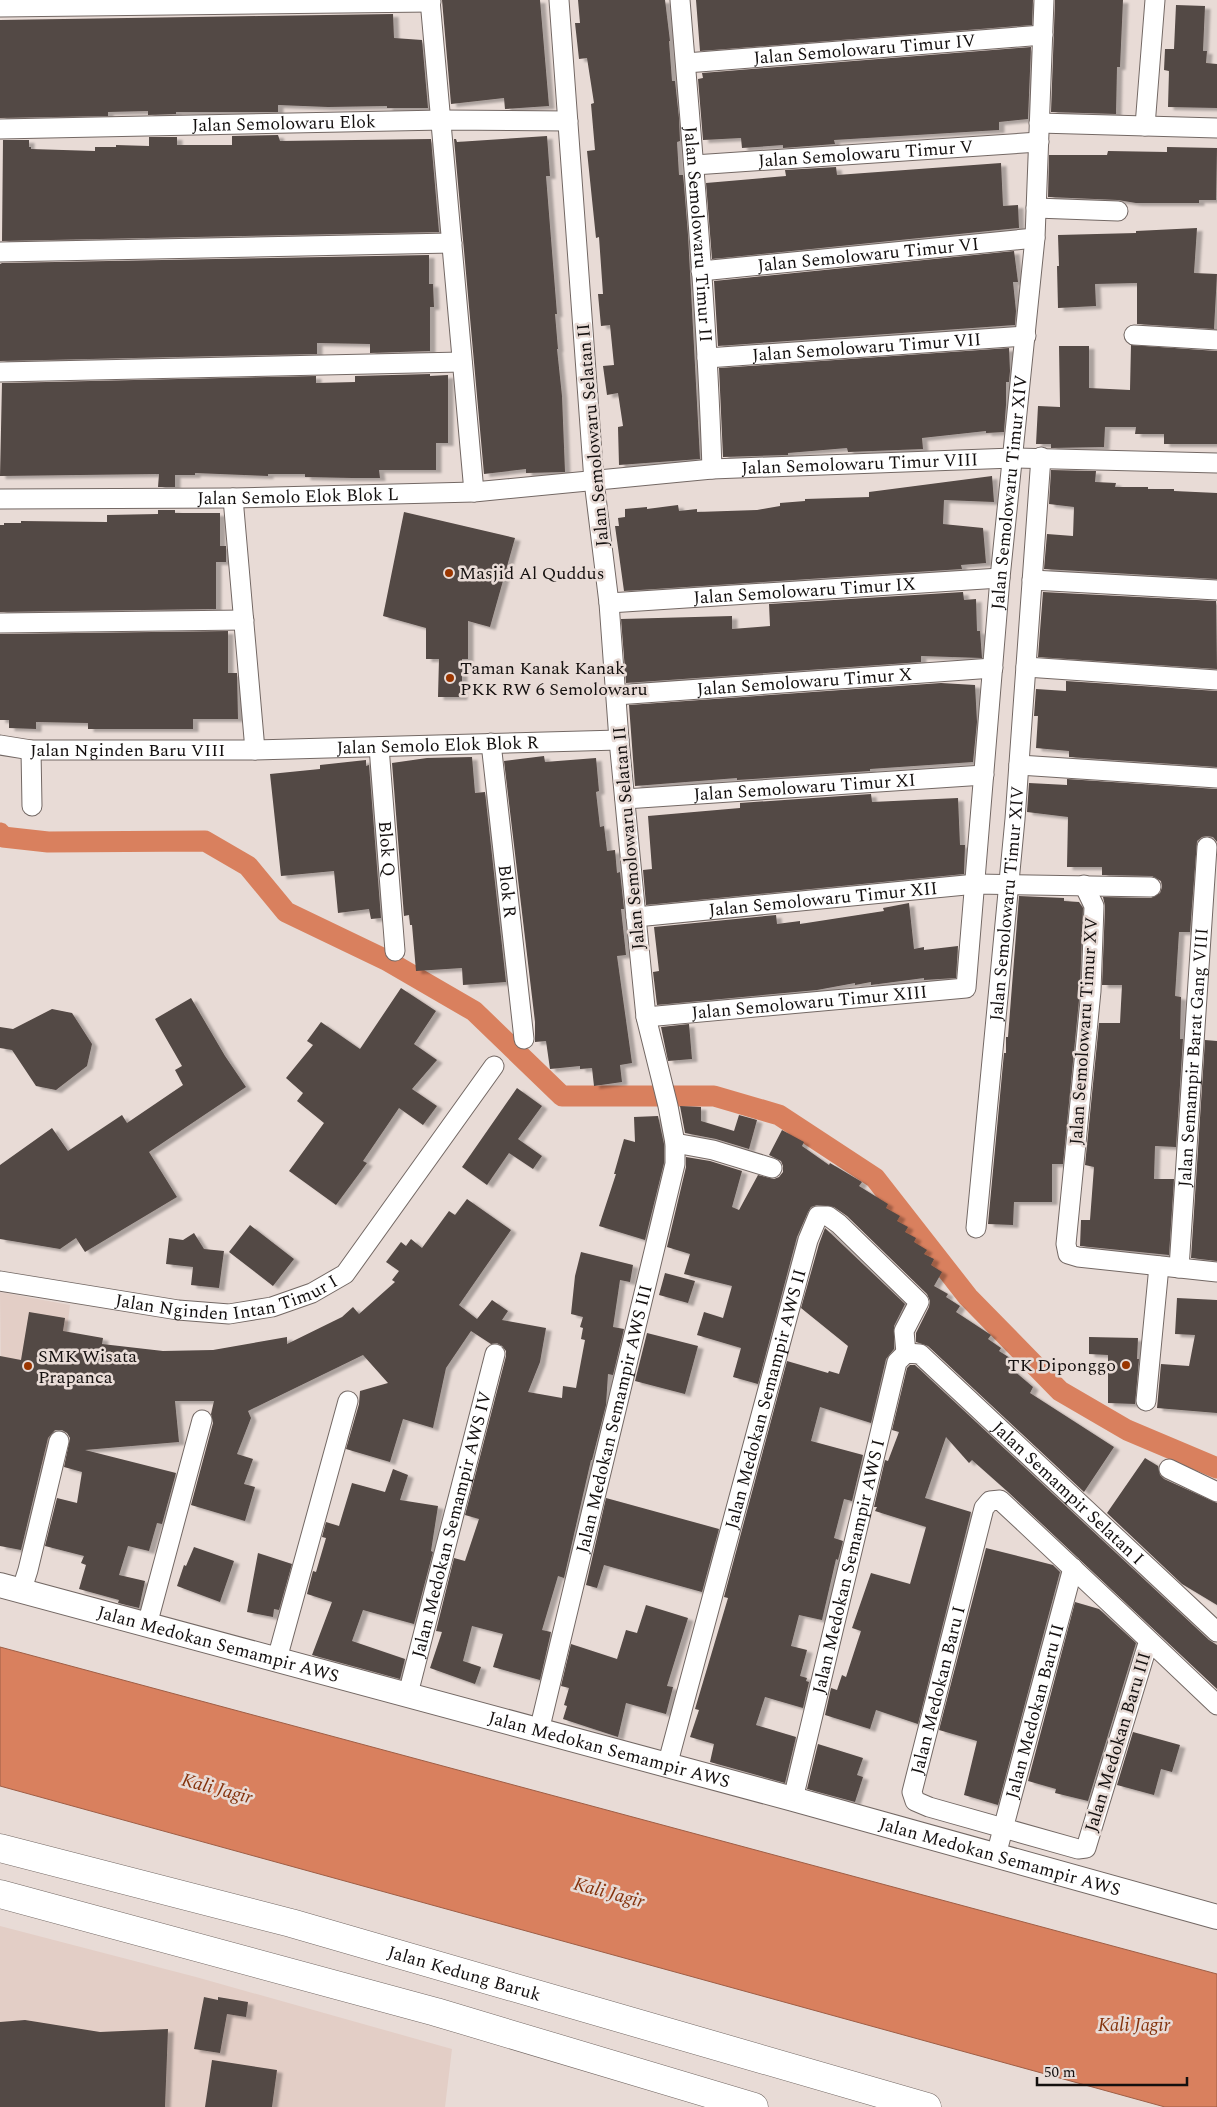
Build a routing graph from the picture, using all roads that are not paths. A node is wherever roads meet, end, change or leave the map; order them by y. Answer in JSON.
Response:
{"nodes":[{"id":1,"x":559,"y":0,"type":"edge"},
{"id":2,"x":680,"y":0,"type":"edge"},
{"id":3,"x":1044,"y":0,"type":"edge"},
{"id":4,"x":1154,"y":0,"type":"edge"},
{"id":5,"x":431,"y":1,"type":"edge"},
{"id":6,"x":26,"y":4,"type":"edge"},
{"id":7,"x":0,"y":7,"type":"edge"},
{"id":8,"x":1043,"y":35,"type":"junction"},
{"id":9,"x":686,"y":63,"type":"junction"},
{"id":10,"x":442,"y":120,"type":"junction"},
{"id":11,"x":568,"y":121,"type":"junction"},
{"id":12,"x":1039,"y":123,"type":"junction"},
{"id":13,"x":1145,"y":126,"type":"junction"},
{"id":14,"x":1217,"y":128,"type":"edge"},
{"id":15,"x":0,"y":129,"type":"edge"},
{"id":16,"x":1039,"y":142,"type":"junction"},
{"id":17,"x":694,"y":165,"type":"junction"},
{"id":18,"x":1036,"y":208,"type":"junction"},
{"id":19,"x":1118,"y":211,"type":"dead end"},
{"id":20,"x":1035,"y":238,"type":"junction"},
{"id":21,"x":452,"y":243,"type":"junction"},
{"id":22,"x":0,"y":252,"type":"edge"},
{"id":23,"x":701,"y":270,"type":"junction"},
{"id":24,"x":1134,"y":335,"type":"dead end"},
{"id":25,"x":1026,"y":336,"type":"junction"},
{"id":26,"x":1217,"y":340,"type":"edge"},
{"id":27,"x":707,"y":358,"type":"junction"},
{"id":28,"x":462,"y":362,"type":"junction"},
{"id":29,"x":0,"y":372,"type":"edge"},
{"id":30,"x":1013,"y":458,"type":"junction"},
{"id":31,"x":1041,"y":458,"type":"junction"},
{"id":32,"x":1217,"y":464,"type":"edge"},
{"id":33,"x":712,"y":469,"type":"junction"},
{"id":34,"x":594,"y":481,"type":"junction"},
{"id":35,"x":474,"y":492,"type":"junction"},
{"id":36,"x":233,"y":498,"type":"junction"},
{"id":37,"x":0,"y":499,"type":"edge"},
{"id":38,"x":1000,"y":578,"type":"junction"},
{"id":39,"x":1032,"y":580,"type":"junction"},
{"id":40,"x":1217,"y":590,"type":"edge"},
{"id":41,"x":609,"y":603,"type":"junction"},
{"id":42,"x":244,"y":620,"type":"junction"},
{"id":43,"x":0,"y":623,"type":"edge"},
{"id":44,"x":1026,"y":667,"type":"junction"},
{"id":45,"x":993,"y":668,"type":"junction"},
{"id":46,"x":1217,"y":680,"type":"edge"},
{"id":47,"x":616,"y":695,"type":"junction"},
{"id":48,"x":619,"y":740,"type":"junction"},
{"id":49,"x":491,"y":743,"type":"junction"},
{"id":50,"x":0,"y":745,"type":"edge"},
{"id":51,"x":378,"y":747,"type":"junction"},
{"id":52,"x":31,"y":750,"type":"junction"},
{"id":53,"x":255,"y":750,"type":"junction"},
{"id":54,"x":1019,"y":765,"type":"junction"},
{"id":55,"x":984,"y":775,"type":"junction"},
{"id":56,"x":1217,"y":778,"type":"edge"},
{"id":57,"x":625,"y":799,"type":"junction"},
{"id":58,"x":32,"y":806,"type":"dead end"},
{"id":59,"x":1207,"y":847,"type":"dead end"},
{"id":60,"x":976,"y":884,"type":"junction"},
{"id":61,"x":1008,"y":885,"type":"junction"},
{"id":62,"x":1084,"y":886,"type":"junction"},
{"id":63,"x":1151,"y":887,"type":"dead end"},
{"id":64,"x":636,"y":917,"type":"junction"},
{"id":65,"x":395,"y":951,"type":"dead end"},
{"id":66,"x":968,"y":983,"type":"joint"},
{"id":67,"x":646,"y":1017,"type":"junction"},
{"id":68,"x":524,"y":1039,"type":"dead end"},
{"id":69,"x":494,"y":1066,"type":"dead end"},
{"id":70,"x":668,"y":1106,"type":"joint"},
{"id":71,"x":675,"y":1143,"type":"junction"},
{"id":72,"x":772,"y":1168,"type":"dead end"},
{"id":73,"x":976,"y":1228,"type":"dead end"},
{"id":74,"x":1159,"y":1266,"type":"junction"},
{"id":75,"x":1179,"y":1268,"type":"junction"},
{"id":76,"x":1217,"y":1272,"type":"edge"},
{"id":77,"x":0,"y":1281,"type":"edge"},
{"id":78,"x":913,"y":1353,"type":"junction"},
{"id":79,"x":495,"y":1354,"type":"dead end"},
{"id":80,"x":348,"y":1401,"type":"dead end"},
{"id":81,"x":1146,"y":1401,"type":"dead end"},
{"id":82,"x":202,"y":1420,"type":"dead end"},
{"id":83,"x":59,"y":1441,"type":"dead end"},
{"id":84,"x":1169,"y":1470,"type":"dead end"},
{"id":85,"x":1217,"y":1492,"type":"edge"},
{"id":86,"x":1073,"y":1568,"type":"junction"},
{"id":87,"x":11,"y":1588,"type":"edge"},
{"id":88,"x":147,"y":1624,"type":"junction"},
{"id":89,"x":1217,"y":1632,"type":"edge"},
{"id":90,"x":1149,"y":1640,"type":"junction"},
{"id":91,"x":277,"y":1659,"type":"junction"},
{"id":92,"x":408,"y":1694,"type":"junction"},
{"id":93,"x":1217,"y":1705,"type":"edge"},
{"id":94,"x":539,"y":1731,"type":"junction"},
{"id":95,"x":667,"y":1766,"type":"junction"},
{"id":96,"x":793,"y":1798,"type":"junction"},
{"id":97,"x":1004,"y":1827,"type":"junction"},
{"id":98,"x":0,"y":1848,"type":"edge"},
{"id":99,"x":996,"y":1855,"type":"junction"},
{"id":100,"x":0,"y":1894,"type":"edge"},
{"id":101,"x":1217,"y":1917,"type":"edge"},
{"id":102,"x":754,"y":2107,"type":"edge"},
{"id":103,"x":927,"y":2107,"type":"edge"}],
"edges":[{"from":1,"to":11,"type":"street","name":"Jalan Semolowaru Selatan II"},
{"from":2,"to":9,"type":"street","name":"Jalan Semolowaru Timur II"},
{"from":3,"to":8,"type":"street","name":"Jalan Semolowaru Timur XIV"},
{"from":4,"to":13,"type":"street"},
{"from":5,"to":6,"type":"street"},
{"from":5,"to":10,"type":"street"},
{"from":6,"to":7,"type":"street"},
{"from":8,"to":9,"type":"street","name":"Jalan Semolowaru Timur IV"},
{"from":8,"to":12,"type":"street","name":"Jalan Semolowaru Timur XIV"},
{"from":9,"to":17,"type":"street","name":"Jalan Semolowaru Timur II"},
{"from":10,"to":11,"type":"street","name":"Jalan Semolowaru Elok"},
{"from":10,"to":15,"type":"street","name":"Jalan Semolowaru Elok"},
{"from":10,"to":21,"type":"street"},
{"from":11,"to":34,"type":"street","name":"Jalan Semolowaru Selatan II"},
{"from":12,"to":13,"type":"street"},
{"from":12,"to":16,"type":"street","name":"Jalan Semolowaru Timur XIV"},
{"from":13,"to":14,"type":"street"},
{"from":16,"to":17,"type":"street","name":"Jalan Semolowaru Timur V"},
{"from":16,"to":18,"type":"street","name":"Jalan Semolowaru Timur XIV"},
{"from":17,"to":23,"type":"street","name":"Jalan Semolowaru Timur II"},
{"from":18,"to":19,"type":"street"},
{"from":18,"to":20,"type":"street","name":"Jalan Semolowaru Timur XIV"},
{"from":20,"to":23,"type":"street","name":"Jalan Semolowaru Timur VI"},
{"from":20,"to":25,"type":"street","name":"Jalan Semolowaru Timur XIV"},
{"from":21,"to":22,"type":"street"},
{"from":21,"to":28,"type":"street"},
{"from":23,"to":27,"type":"street","name":"Jalan Semolowaru Timur II"},
{"from":24,"to":26,"type":"street"},
{"from":25,"to":27,"type":"street","name":"Jalan Semolowaru Timur VII"},
{"from":25,"to":30,"type":"street","name":"Jalan Semolowaru Timur XIV"},
{"from":27,"to":33,"type":"street","name":"Jalan Semolowaru Timur II"},
{"from":28,"to":29,"type":"street"},
{"from":28,"to":35,"type":"street"},
{"from":30,"to":31,"type":"street","name":"Jalan Semolowaru Timur VIII"},
{"from":30,"to":33,"type":"street","name":"Jalan Semolowaru Timur VIII"},
{"from":30,"to":38,"type":"street","name":"Jalan Semolowaru Timur XIV"},
{"from":31,"to":32,"type":"street","name":"Jalan Semolowaru Timur VIII"},
{"from":31,"to":39,"type":"street","name":"Jalan Semolowaru Timur XIV"},
{"from":33,"to":34,"type":"street","name":"Jalan Semolowaru Timur VIII"},
{"from":34,"to":35,"type":"street","name":"Jalan Semolo Elok Blok L"},
{"from":34,"to":41,"type":"street","name":"Jalan Semolowaru Selatan II"},
{"from":35,"to":36,"type":"street","name":"Jalan Semolo Elok Blok L"},
{"from":36,"to":37,"type":"street","name":"Jalan Semolo Elok Blok L"},
{"from":36,"to":42,"type":"street"},
{"from":38,"to":41,"type":"street","name":"Jalan Semolowaru Timur IX"},
{"from":38,"to":45,"type":"street","name":"Jalan Semolowaru Timur XIV"},
{"from":39,"to":40,"type":"street"},
{"from":39,"to":44,"type":"street","name":"Jalan Semolowaru Timur XIV"},
{"from":41,"to":47,"type":"street","name":"Jalan Semolowaru Selatan II"},
{"from":42,"to":43,"type":"street"},
{"from":42,"to":53,"type":"street"},
{"from":44,"to":46,"type":"street"},
{"from":44,"to":54,"type":"street","name":"Jalan Semolowaru Timur XIV"},
{"from":45,"to":47,"type":"street","name":"Jalan Semolowaru Timur X"},
{"from":45,"to":55,"type":"street","name":"Jalan Semolowaru Timur XIV"},
{"from":47,"to":48,"type":"street","name":"Jalan Semolowaru Selatan II"},
{"from":48,"to":49,"type":"street","name":"Jalan Semolo Elok Blok R"},
{"from":48,"to":57,"type":"street","name":"Jalan Semolowaru Selatan II"},
{"from":49,"to":51,"type":"street","name":"Jalan Semolo Elok Blok R"},
{"from":49,"to":68,"type":"street","name":"Blok R"},
{"from":50,"to":52,"type":"street","name":"Jalan Nginden Baru VIII"},
{"from":51,"to":53,"type":"street","name":"Jalan Semolo Elok Blok R"},
{"from":51,"to":65,"type":"street","name":"Blok Q"},
{"from":52,"to":53,"type":"street","name":"Jalan Nginden Baru VIII"},
{"from":52,"to":58,"type":"street"},
{"from":54,"to":56,"type":"street"},
{"from":54,"to":61,"type":"street","name":"Jalan Semolowaru Timur XIV"},
{"from":55,"to":57,"type":"street","name":"Jalan Semolowaru Timur XI"},
{"from":55,"to":60,"type":"street","name":"Jalan Semolowaru Timur XIV"},
{"from":57,"to":64,"type":"street","name":"Jalan Semolowaru Selatan II"},
{"from":59,"to":75,"type":"street","name":"Jalan Semampir Barat Gang VIII"},
{"from":60,"to":61,"type":"street","name":"Jalan Semolowaru Timur XII"},
{"from":60,"to":64,"type":"street","name":"Jalan Semolowaru Timur XII"},
{"from":60,"to":66,"type":"street","name":"Jalan Semolowaru Timur XIV"},
{"from":61,"to":62,"type":"street"},
{"from":61,"to":73,"type":"street","name":"Jalan Semolowaru Timur XIV"},
{"from":62,"to":63,"type":"street"},
{"from":62,"to":74,"type":"street","name":"Jalan Semolowaru Timur XV"},
{"from":64,"to":67,"type":"street","name":"Jalan Semolowaru Selatan II"},
{"from":66,"to":67,"type":"street","name":"Jalan Semolowaru Timur XIII"},
{"from":67,"to":70,"type":"street","name":"Jalan Semolowaru Selatan II"},
{"from":69,"to":77,"type":"street","name":"Jalan Nginden Intan Timur I"},
{"from":70,"to":71,"type":"street","name":"Jalan Medokan Semampir AWS III"},
{"from":71,"to":72,"type":"street"},
{"from":71,"to":94,"type":"street","name":"Jalan Medokan Semampir AWS III"},
{"from":74,"to":75,"type":"street"},
{"from":74,"to":81,"type":"street"},
{"from":75,"to":76,"type":"street"},
{"from":78,"to":89,"type":"street","name":"Jalan Semampir Selatan I"},
{"from":78,"to":95,"type":"street","name":"Jalan Medokan Semampir AWS II"},
{"from":78,"to":96,"type":"street","name":"Jalan Medokan Semampir AWS I"},
{"from":79,"to":92,"type":"street","name":"Jalan Medokan Semampir AWS IV"},
{"from":80,"to":91,"type":"street"},
{"from":82,"to":88,"type":"street"},
{"from":83,"to":87,"type":"street"},
{"from":84,"to":85,"type":"street"},
{"from":86,"to":90,"type":"street"},
{"from":86,"to":97,"type":"street","name":"Jalan Medokan Baru II"},
{"from":86,"to":97,"type":"street","name":"Jalan Medokan Baru I"},
{"from":87,"to":88,"type":"street","name":"Jalan Medokan Semampir AWS"},
{"from":88,"to":91,"type":"street","name":"Jalan Medokan Semampir AWS"},
{"from":90,"to":93,"type":"street"},
{"from":90,"to":97,"type":"street","name":"Jalan Medokan Baru III"},
{"from":91,"to":92,"type":"street","name":"Jalan Medokan Semampir AWS"},
{"from":92,"to":94,"type":"street","name":"Jalan Medokan Semampir AWS"},
{"from":94,"to":95,"type":"street","name":"Jalan Medokan Semampir AWS"},
{"from":95,"to":96,"type":"street","name":"Jalan Medokan Semampir AWS"},
{"from":96,"to":99,"type":"street","name":"Jalan Medokan Semampir AWS"},
{"from":97,"to":99,"type":"street","name":"Jalan Medokan Baru II"},
{"from":98,"to":103,"type":"main road","name":"Jalan Kedung Baruk"},
{"from":99,"to":101,"type":"street","name":"Jalan Medokan Semampir AWS"},
{"from":100,"to":102,"type":"main road"}]}
